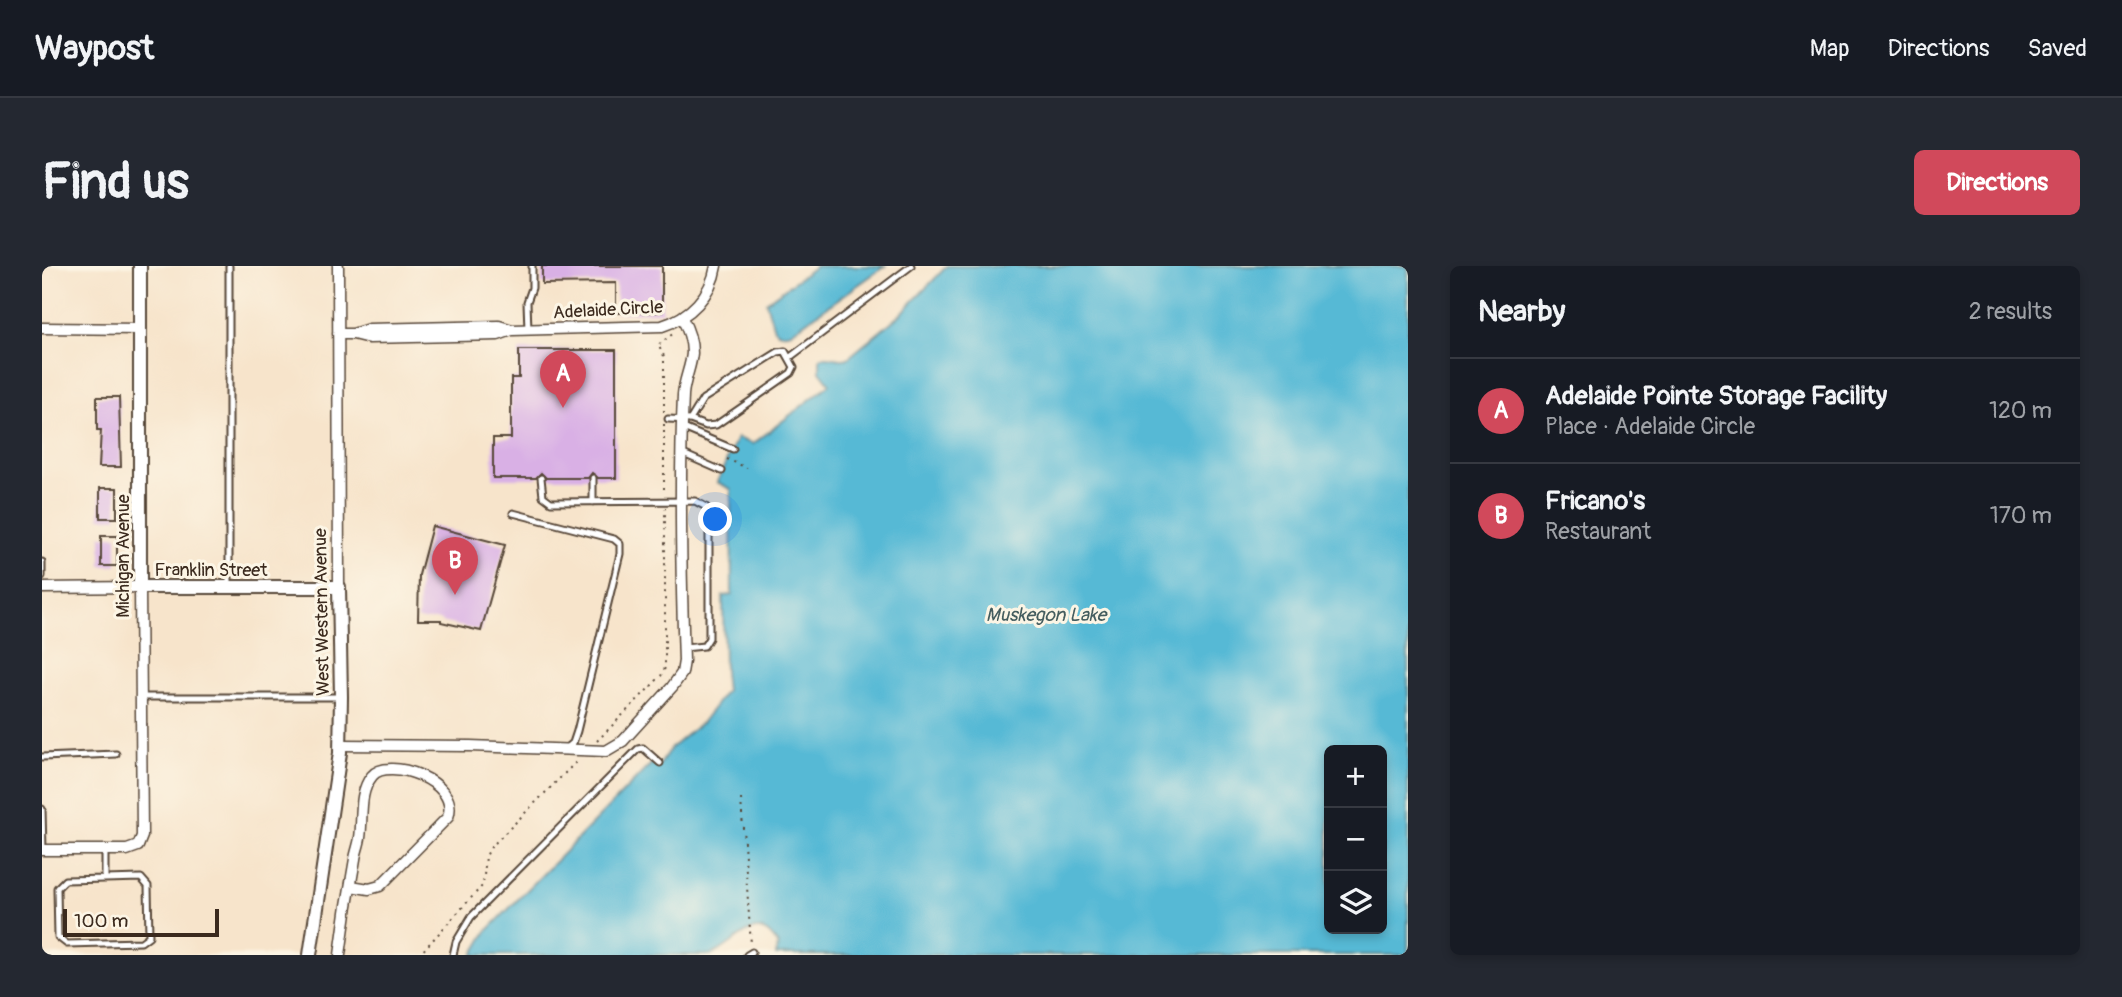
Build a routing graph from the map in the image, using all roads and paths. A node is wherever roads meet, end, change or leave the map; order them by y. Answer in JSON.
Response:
{"nodes":[{"id":1,"x":140,"y":266,"type":"edge"},
{"id":2,"x":229,"y":266,"type":"edge"},
{"id":3,"x":338,"y":266,"type":"edge"},
{"id":4,"x":532,"y":266,"type":"edge"},
{"id":5,"x":716,"y":266,"type":"edge"},
{"id":6,"x":911,"y":266,"type":"edge"},
{"id":7,"x":682,"y":318,"type":"junction"},
{"id":8,"x":42,"y":328,"type":"edge"},
{"id":9,"x":140,"y":329,"type":"junction"},
{"id":10,"x":528,"y":330,"type":"junction"},
{"id":11,"x":338,"y":334,"type":"junction"},
{"id":12,"x":789,"y":358,"type":"junction"},
{"id":13,"x":668,"y":419,"type":"dead end"},
{"id":14,"x":684,"y":422,"type":"junction"},
{"id":15,"x":733,"y":449,"type":"dead end"},
{"id":16,"x":681,"y":453,"type":"junction"},
{"id":17,"x":727,"y":459,"type":"dead end"},
{"id":18,"x":747,"y":468,"type":"dead end"},
{"id":19,"x":722,"y":471,"type":"dead end"},
{"id":20,"x":541,"y":478,"type":"dead end"},
{"id":21,"x":593,"y":478,"type":"dead end"},
{"id":22,"x":680,"y":501,"type":"junction"},
{"id":23,"x":593,"y":502,"type":"junction"},
{"id":24,"x":513,"y":513,"type":"dead end"},
{"id":25,"x":42,"y":562,"type":"edge"},
{"id":26,"x":42,"y":576,"type":"edge"},
{"id":27,"x":140,"y":587,"type":"junction"},
{"id":28,"x":229,"y":587,"type":"junction"},
{"id":29,"x":339,"y":587,"type":"junction"},
{"id":30,"x":42,"y":588,"type":"edge"},
{"id":31,"x":683,"y":648,"type":"junction"},
{"id":32,"x":141,"y":697,"type":"junction"},
{"id":33,"x":341,"y":697,"type":"junction"},
{"id":34,"x":340,"y":745,"type":"junction"},
{"id":35,"x":564,"y":750,"type":"junction"},
{"id":36,"x":117,"y":754,"type":"dead end"},
{"id":37,"x":42,"y":757,"type":"edge"},
{"id":38,"x":660,"y":763,"type":"dead end"},
{"id":39,"x":741,"y":799,"type":"dead end"},
{"id":40,"x":42,"y":809,"type":"edge"},
{"id":41,"x":43,"y":850,"type":"edge"},
{"id":42,"x":105,"y":850,"type":"junction"},
{"id":43,"x":105,"y":879,"type":"junction"},
{"id":44,"x":351,"y":886,"type":"junction"},
{"id":45,"x":749,"y":953,"type":"edge"},
{"id":46,"x":310,"y":955,"type":"edge"},
{"id":47,"x":340,"y":955,"type":"edge"},
{"id":48,"x":453,"y":955,"type":"edge"}],
"edges":[{"from":1,"to":9,"type":"street","name":"Michigan Avenue"},
{"from":2,"to":28,"type":"lane"},
{"from":3,"to":11,"type":"street","name":"West Western Avenue"},
{"from":4,"to":10,"type":"lane"},
{"from":5,"to":7,"type":"street","name":"Adelaide Circle"},
{"from":6,"to":12,"type":"lane"},
{"from":7,"to":10,"type":"street","name":"Adelaide Circle"},
{"from":7,"to":14,"type":"street"},
{"from":8,"to":9,"type":"street"},
{"from":9,"to":27,"type":"street","name":"Michigan Avenue"},
{"from":10,"to":11,"type":"street","name":"Adelaide Circle"},
{"from":11,"to":29,"type":"street","name":"West Western Avenue"},
{"from":12,"to":14,"type":"lane"},
{"from":12,"to":14,"type":"lane"},
{"from":13,"to":14,"type":"lane"},
{"from":14,"to":15,"type":"lane"},
{"from":14,"to":16,"type":"street"},
{"from":16,"to":19,"type":"lane"},
{"from":16,"to":22,"type":"street"},
{"from":17,"to":18,"type":"path"},
{"from":20,"to":23,"type":"lane"},
{"from":21,"to":23,"type":"lane"},
{"from":22,"to":23,"type":"lane"},
{"from":22,"to":31,"type":"street"},
{"from":22,"to":31,"type":"lane"},
{"from":24,"to":35,"type":"lane"},
{"from":25,"to":26,"type":"lane"},
{"from":27,"to":28,"type":"street","name":"Franklin Street"},
{"from":27,"to":30,"type":"street","name":"Franklin Street"},
{"from":27,"to":32,"type":"street","name":"Michigan Avenue"},
{"from":28,"to":29,"type":"street","name":"Franklin Street"},
{"from":29,"to":33,"type":"street","name":"West Western Avenue"},
{"from":31,"to":35,"type":"street"},
{"from":32,"to":33,"type":"lane"},
{"from":32,"to":42,"type":"street","name":"Michigan Avenue"},
{"from":33,"to":34,"type":"street","name":"West Western Avenue"},
{"from":34,"to":35,"type":"street"},
{"from":34,"to":46,"type":"street","name":"West Western Avenue"},
{"from":36,"to":37,"type":"lane"},
{"from":38,"to":48,"type":"lane"},
{"from":39,"to":45,"type":"path"},
{"from":40,"to":41,"type":"lane"},
{"from":41,"to":42,"type":"street"},
{"from":42,"to":43,"type":"lane"},
{"from":43,"to":43,"type":"lane"},
{"from":44,"to":44,"type":"street"},
{"from":44,"to":47,"type":"street"}]}
